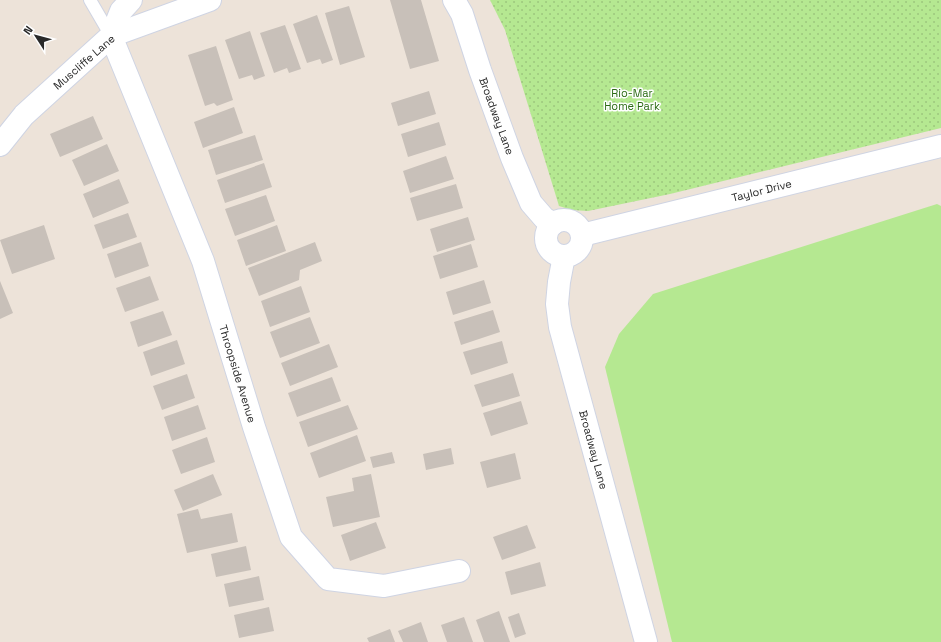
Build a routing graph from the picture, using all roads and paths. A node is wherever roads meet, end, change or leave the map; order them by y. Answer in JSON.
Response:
{"nodes":[{"id":1,"x":90,"y":0,"type":"edge"},
{"id":2,"x":131,"y":0,"type":"edge"},
{"id":3,"x":210,"y":0,"type":"edge"},
{"id":4,"x":454,"y":0,"type":"edge"},
{"id":5,"x":111,"y":36,"type":"junction"},
{"id":6,"x":0,"y":145,"type":"edge"},
{"id":7,"x":941,"y":146,"type":"edge"},
{"id":8,"x":554,"y":224,"type":"junction"},
{"id":9,"x":582,"y":235,"type":"junction"},
{"id":10,"x":564,"y":256,"type":"junction"},
{"id":11,"x":459,"y":571,"type":"dead end"},
{"id":12,"x":646,"y":642,"type":"edge"}],
"edges":[{"from":1,"to":5,"type":"lane"},
{"from":2,"to":5,"type":"street"},
{"from":3,"to":5,"type":"street","name":"Muscliffe Lane"},
{"from":4,"to":8,"type":"street","name":"Broadway Lane"},
{"from":5,"to":6,"type":"street","name":"Muscliffe Lane"},
{"from":5,"to":11,"type":"street","name":"Throopside Avenue"},
{"from":7,"to":9,"type":"street","name":"Taylor Drive"},
{"from":8,"to":9,"type":"street"},
{"from":8,"to":10,"type":"street"},
{"from":9,"to":10,"type":"street"},
{"from":10,"to":12,"type":"street","name":"Broadway Lane"}]}
